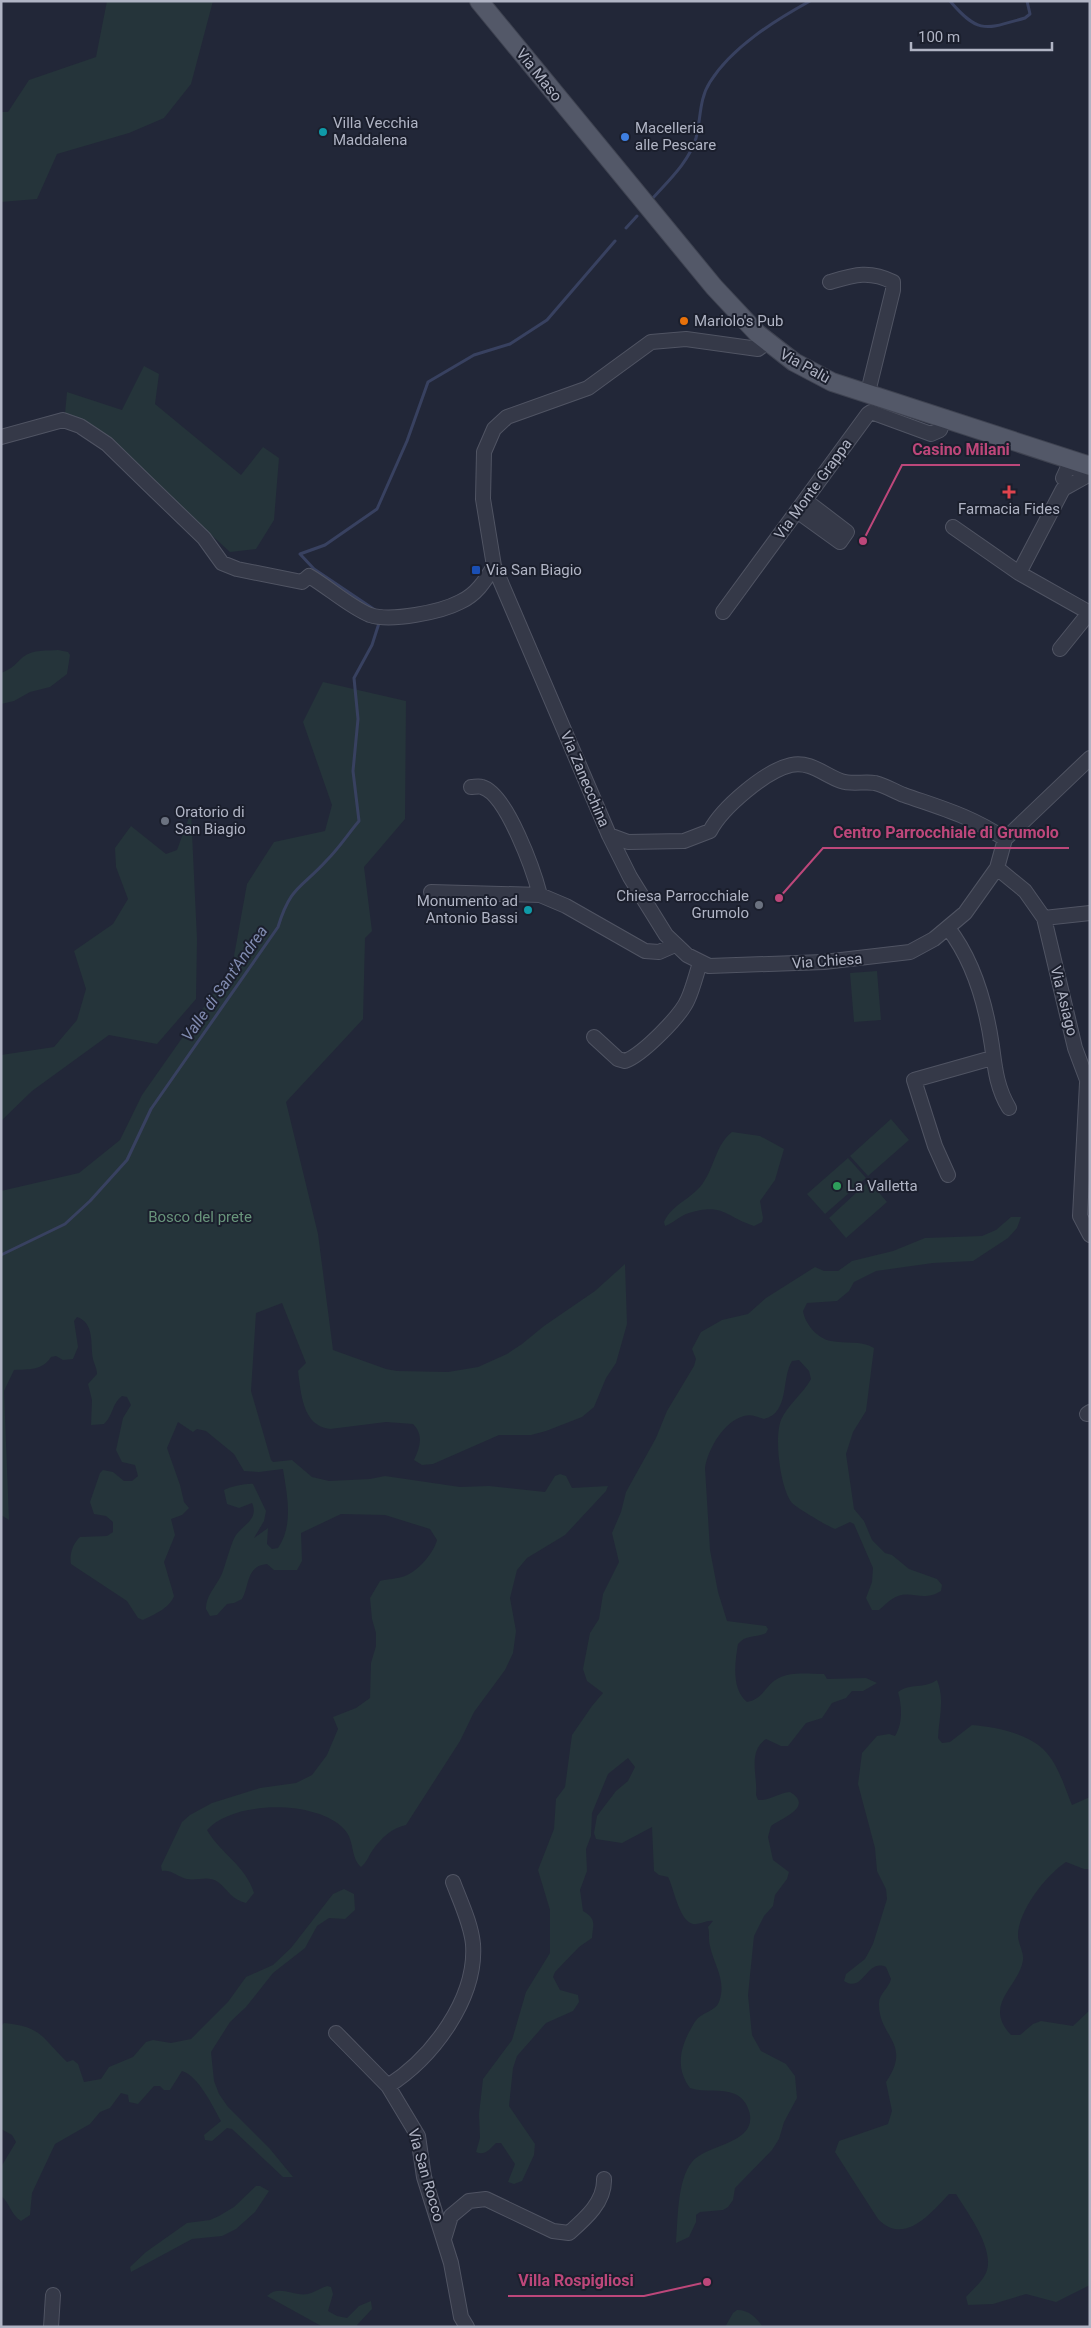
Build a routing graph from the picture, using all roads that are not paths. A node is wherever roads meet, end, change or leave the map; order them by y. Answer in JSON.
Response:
{"nodes":[{"id":1,"x":479,"y":1,"type":"edge"},
{"id":2,"x":599,"y":148,"type":"joint"},
{"id":3,"x":830,"y":282,"type":"dead end"},
{"id":4,"x":766,"y":343,"type":"junction"},
{"id":5,"x":868,"y":392,"type":"junction"},
{"id":6,"x":940,"y":416,"type":"junction"},
{"id":7,"x":1,"y":437,"type":"edge"},
{"id":8,"x":1053,"y":454,"type":"junction"},
{"id":9,"x":1082,"y":463,"type":"edge"},
{"id":10,"x":1090,"y":474,"type":"edge"},
{"id":11,"x":1066,"y":483,"type":"junction"},
{"id":12,"x":953,"y":527,"type":"dead end"},
{"id":13,"x":494,"y":566,"type":"junction"},
{"id":14,"x":1019,"y":573,"type":"junction"},
{"id":15,"x":722,"y":612,"type":"dead end"},
{"id":16,"x":1090,"y":613,"type":"edge"},
{"id":17,"x":1060,"y":649,"type":"dead end"},
{"id":18,"x":1090,"y":758,"type":"edge"},
{"id":19,"x":471,"y":787,"type":"dead end"},
{"id":20,"x":609,"y":835,"type":"junction"},
{"id":21,"x":1005,"y":839,"type":"junction"},
{"id":22,"x":997,"y":868,"type":"junction"},
{"id":23,"x":431,"y":892,"type":"dead end"},
{"id":24,"x":540,"y":895,"type":"junction"},
{"id":25,"x":1090,"y":914,"type":"edge"},
{"id":26,"x":1044,"y":918,"type":"junction"},
{"id":27,"x":948,"y":928,"type":"junction"},
{"id":28,"x":675,"y":945,"type":"junction"},
{"id":29,"x":700,"y":962,"type":"junction"},
{"id":30,"x":594,"y":1038,"type":"dead end"},
{"id":31,"x":992,"y":1058,"type":"junction"},
{"id":32,"x":1089,"y":1085,"type":"edge"},
{"id":33,"x":1009,"y":1108,"type":"dead end"},
{"id":34,"x":948,"y":1175,"type":"dead end"},
{"id":35,"x":1088,"y":1234,"type":"edge"},
{"id":36,"x":453,"y":1882,"type":"dead end"},
{"id":37,"x":336,"y":2033,"type":"dead end"},
{"id":38,"x":388,"y":2086,"type":"junction"},
{"id":39,"x":604,"y":2179,"type":"dead end"},
{"id":40,"x":444,"y":2240,"type":"junction"},
{"id":41,"x":53,"y":2295,"type":"dead end"},
{"id":42,"x":51,"y":2327,"type":"edge"},
{"id":43,"x":466,"y":2327,"type":"edge"}],
"edges":[{"from":1,"to":2,"type":"main road","name":"Via Maso"},
{"from":2,"to":4,"type":"main road","name":"Via Palù"},
{"from":3,"to":5,"type":"street"},
{"from":4,"to":5,"type":"main road","name":"Via Palù"},
{"from":4,"to":13,"type":"street"},
{"from":5,"to":6,"type":"main road","name":"Via Palù"},
{"from":6,"to":8,"type":"main road","name":"Via Palù"},
{"from":6,"to":15,"type":"street","name":"Via Monte Grappa"},
{"from":7,"to":13,"type":"street"},
{"from":8,"to":9,"type":"main road","name":"Via Palù"},
{"from":8,"to":11,"type":"street"},
{"from":9,"to":11,"type":"street"},
{"from":10,"to":11,"type":"street"},
{"from":11,"to":14,"type":"street"},
{"from":12,"to":14,"type":"street"},
{"from":13,"to":20,"type":"street","name":"Via Zanecchina"},
{"from":14,"to":16,"type":"street"},
{"from":16,"to":17,"type":"street"},
{"from":18,"to":21,"type":"street"},
{"from":19,"to":24,"type":"street"},
{"from":20,"to":21,"type":"street","name":"Via Zanecchina"},
{"from":20,"to":28,"type":"street","name":"Via Chiesa"},
{"from":21,"to":22,"type":"street"},
{"from":22,"to":26,"type":"street","name":"Via Asiago"},
{"from":22,"to":27,"type":"street","name":"Via Chiesa"},
{"from":23,"to":24,"type":"street"},
{"from":24,"to":28,"type":"street"},
{"from":25,"to":26,"type":"street"},
{"from":26,"to":32,"type":"street","name":"Via Asiago"},
{"from":27,"to":29,"type":"street","name":"Via Chiesa"},
{"from":27,"to":31,"type":"street"},
{"from":28,"to":29,"type":"street","name":"Via Chiesa"},
{"from":29,"to":30,"type":"street"},
{"from":31,"to":33,"type":"street"},
{"from":31,"to":34,"type":"street"},
{"from":32,"to":35,"type":"street","name":"Via Asiago"},
{"from":36,"to":38,"type":"street"},
{"from":37,"to":38,"type":"street","name":"Via San Rocco"},
{"from":38,"to":40,"type":"street","name":"Via San Rocco"},
{"from":39,"to":40,"type":"street","name":"Via San Rocco"},
{"from":40,"to":43,"type":"street","name":"Via San Rocco"},
{"from":41,"to":42,"type":"street"}]}
